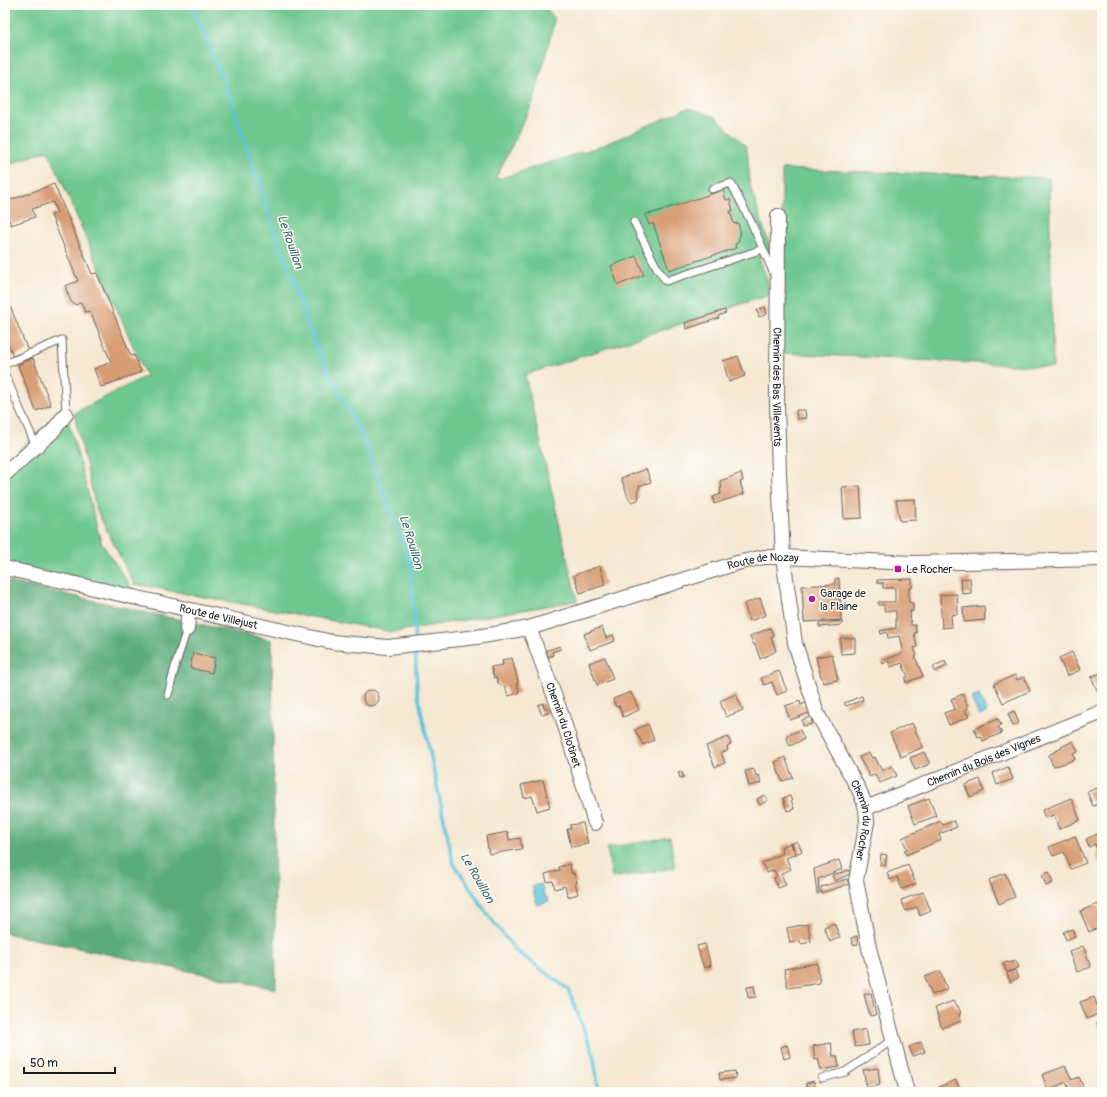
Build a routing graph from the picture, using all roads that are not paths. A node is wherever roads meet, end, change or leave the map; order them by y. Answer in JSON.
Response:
{"nodes":[{"id":1,"x":712,"y":189,"type":"dead end"},
{"id":2,"x":778,"y":216,"type":"dead end"},
{"id":3,"x":634,"y":222,"type":"dead end"},
{"id":4,"x":763,"y":249,"type":"junction"},
{"id":5,"x":778,"y":283,"type":"junction"},
{"id":6,"x":5,"y":364,"type":"edge"},
{"id":7,"x":5,"y":376,"type":"edge"},
{"id":8,"x":66,"y":414,"type":"joint"},
{"id":9,"x":36,"y":446,"type":"junction"},
{"id":10,"x":5,"y":474,"type":"edge"},
{"id":11,"x":783,"y":557,"type":"junction"},
{"id":12,"x":1102,"y":560,"type":"edge"},
{"id":13,"x":5,"y":568,"type":"edge"},
{"id":14,"x":189,"y":610,"type":"junction"},
{"id":15,"x":530,"y":628,"type":"junction"},
{"id":16,"x":187,"y":629,"type":"joint"},
{"id":17,"x":435,"y":643,"type":"joint"},
{"id":18,"x":168,"y":695,"type":"dead end"},
{"id":19,"x":1102,"y":712,"type":"edge"},
{"id":20,"x":866,"y":808,"type":"junction"},
{"id":21,"x":595,"y":823,"type":"dead end"},
{"id":22,"x":894,"y":1039,"type":"junction"},
{"id":23,"x":822,"y":1078,"type":"dead end"},
{"id":24,"x":907,"y":1092,"type":"edge"}],
"edges":[{"from":1,"to":4,"type":"lane"},
{"from":2,"to":5,"type":"street","name":"Chemin des Bas Villevents"},
{"from":3,"to":4,"type":"lane"},
{"from":4,"to":5,"type":"lane"},
{"from":5,"to":11,"type":"street","name":"Chemin des Bas Villevents"},
{"from":6,"to":8,"type":"lane"},
{"from":7,"to":9,"type":"lane"},
{"from":8,"to":9,"type":"street"},
{"from":9,"to":10,"type":"street"},
{"from":11,"to":12,"type":"street","name":"Route de Nozay"},
{"from":11,"to":15,"type":"street","name":"Route de Nozay"},
{"from":11,"to":20,"type":"street","name":"Chemin du Rocher"},
{"from":13,"to":14,"type":"street","name":"Route de Villejust"},
{"from":14,"to":16,"type":"street"},
{"from":14,"to":17,"type":"street","name":"Route de Villejust"},
{"from":15,"to":17,"type":"street","name":"Route de Nozay"},
{"from":15,"to":21,"type":"street","name":"Chemin du Clotinet"},
{"from":16,"to":18,"type":"lane"},
{"from":19,"to":20,"type":"street","name":"Chemin du Bois des Vignes"},
{"from":20,"to":22,"type":"street","name":"Chemin du Rocher"},
{"from":22,"to":23,"type":"lane"},
{"from":22,"to":24,"type":"street","name":"Chemin du Rocher"}]}
